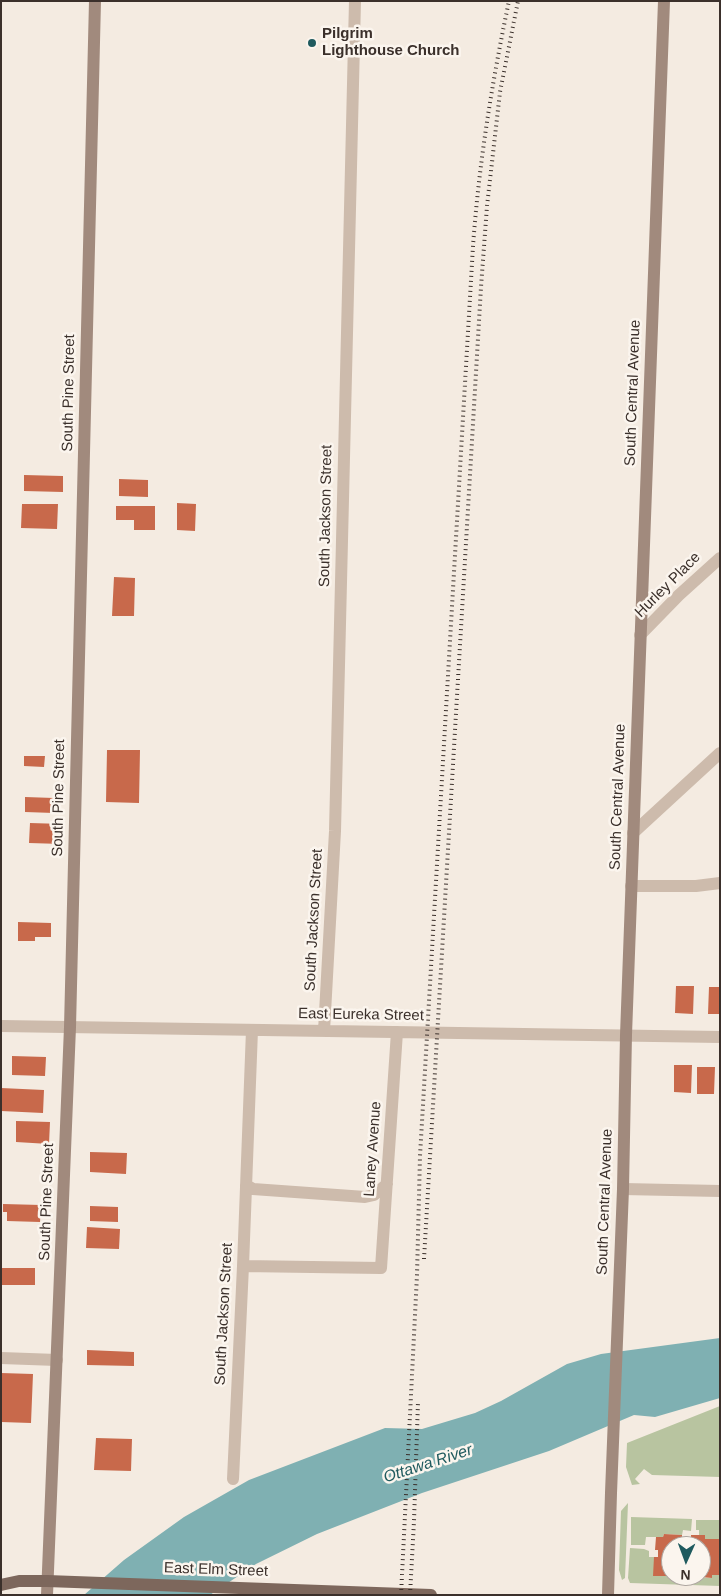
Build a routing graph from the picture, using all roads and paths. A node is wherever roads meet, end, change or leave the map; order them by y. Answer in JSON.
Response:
{"nodes":[{"id":1,"x":95,"y":1,"type":"edge"},
{"id":2,"x":356,"y":1,"type":"edge"},
{"id":3,"x":664,"y":1,"type":"edge"},
{"id":4,"x":720,"y":558,"type":"edge"},
{"id":5,"x":640,"y":635,"type":"junction"},
{"id":6,"x":720,"y":753,"type":"edge"},
{"id":7,"x":633,"y":832,"type":"junction"},
{"id":8,"x":720,"y":883,"type":"edge"},
{"id":9,"x":631,"y":886,"type":"junction"},
{"id":10,"x":1,"y":1026,"type":"edge"},
{"id":11,"x":70,"y":1027,"type":"junction"},
{"id":12,"x":252,"y":1030,"type":"junction"},
{"id":13,"x":324,"y":1031,"type":"junction"},
{"id":14,"x":397,"y":1032,"type":"junction"},
{"id":15,"x":626,"y":1036,"type":"junction"},
{"id":16,"x":720,"y":1037,"type":"edge"},
{"id":17,"x":387,"y":1184,"type":"junction"},
{"id":18,"x":246,"y":1185,"type":"junction"},
{"id":19,"x":623,"y":1190,"type":"junction"},
{"id":20,"x":720,"y":1191,"type":"edge"},
{"id":21,"x":243,"y":1266,"type":"junction"},
{"id":22,"x":1,"y":1358,"type":"edge"},
{"id":23,"x":57,"y":1360,"type":"junction"},
{"id":24,"x":233,"y":1479,"type":"dead end"},
{"id":25,"x":47,"y":1581,"type":"junction"},
{"id":26,"x":1,"y":1585,"type":"edge"},
{"id":27,"x":47,"y":1595,"type":"edge"},
{"id":28,"x":430,"y":1595,"type":"edge"},
{"id":29,"x":608,"y":1595,"type":"edge"}],
"edges":[{"from":1,"to":11,"type":"street","name":"South Pine Street"},
{"from":2,"to":13,"type":"street","name":"South Jackson Street"},
{"from":3,"to":5,"type":"street","name":"South Central Avenue"},
{"from":4,"to":5,"type":"street","name":"Hurley Place"},
{"from":5,"to":7,"type":"street","name":"South Central Avenue"},
{"from":6,"to":7,"type":"street"},
{"from":7,"to":9,"type":"street","name":"South Central Avenue"},
{"from":8,"to":9,"type":"street"},
{"from":9,"to":15,"type":"street","name":"South Central Avenue"},
{"from":10,"to":11,"type":"street","name":"East Eureka Street"},
{"from":11,"to":12,"type":"street","name":"East Eureka Street"},
{"from":11,"to":23,"type":"street","name":"South Pine Street"},
{"from":12,"to":13,"type":"street","name":"East Eureka Street"},
{"from":12,"to":18,"type":"street","name":"South Jackson Street"},
{"from":13,"to":14,"type":"street","name":"East Eureka Street"},
{"from":14,"to":15,"type":"street","name":"East Eureka Street"},
{"from":14,"to":17,"type":"street","name":"Laney Avenue"},
{"from":15,"to":16,"type":"street","name":"East Eureka Street"},
{"from":15,"to":19,"type":"street","name":"South Central Avenue"},
{"from":17,"to":18,"type":"street"},
{"from":17,"to":21,"type":"street","name":"Laney Avenue"},
{"from":18,"to":21,"type":"street","name":"South Jackson Street"},
{"from":19,"to":20,"type":"street"},
{"from":19,"to":29,"type":"street","name":"South Central Avenue"},
{"from":21,"to":24,"type":"street","name":"South Jackson Street"},
{"from":22,"to":23,"type":"street"},
{"from":23,"to":25,"type":"street","name":"South Pine Street"},
{"from":25,"to":26,"type":"main road","name":"East Elm Street"},
{"from":25,"to":27,"type":"street","name":"South Pine Street"},
{"from":25,"to":28,"type":"main road","name":"East Elm Street"}]}
